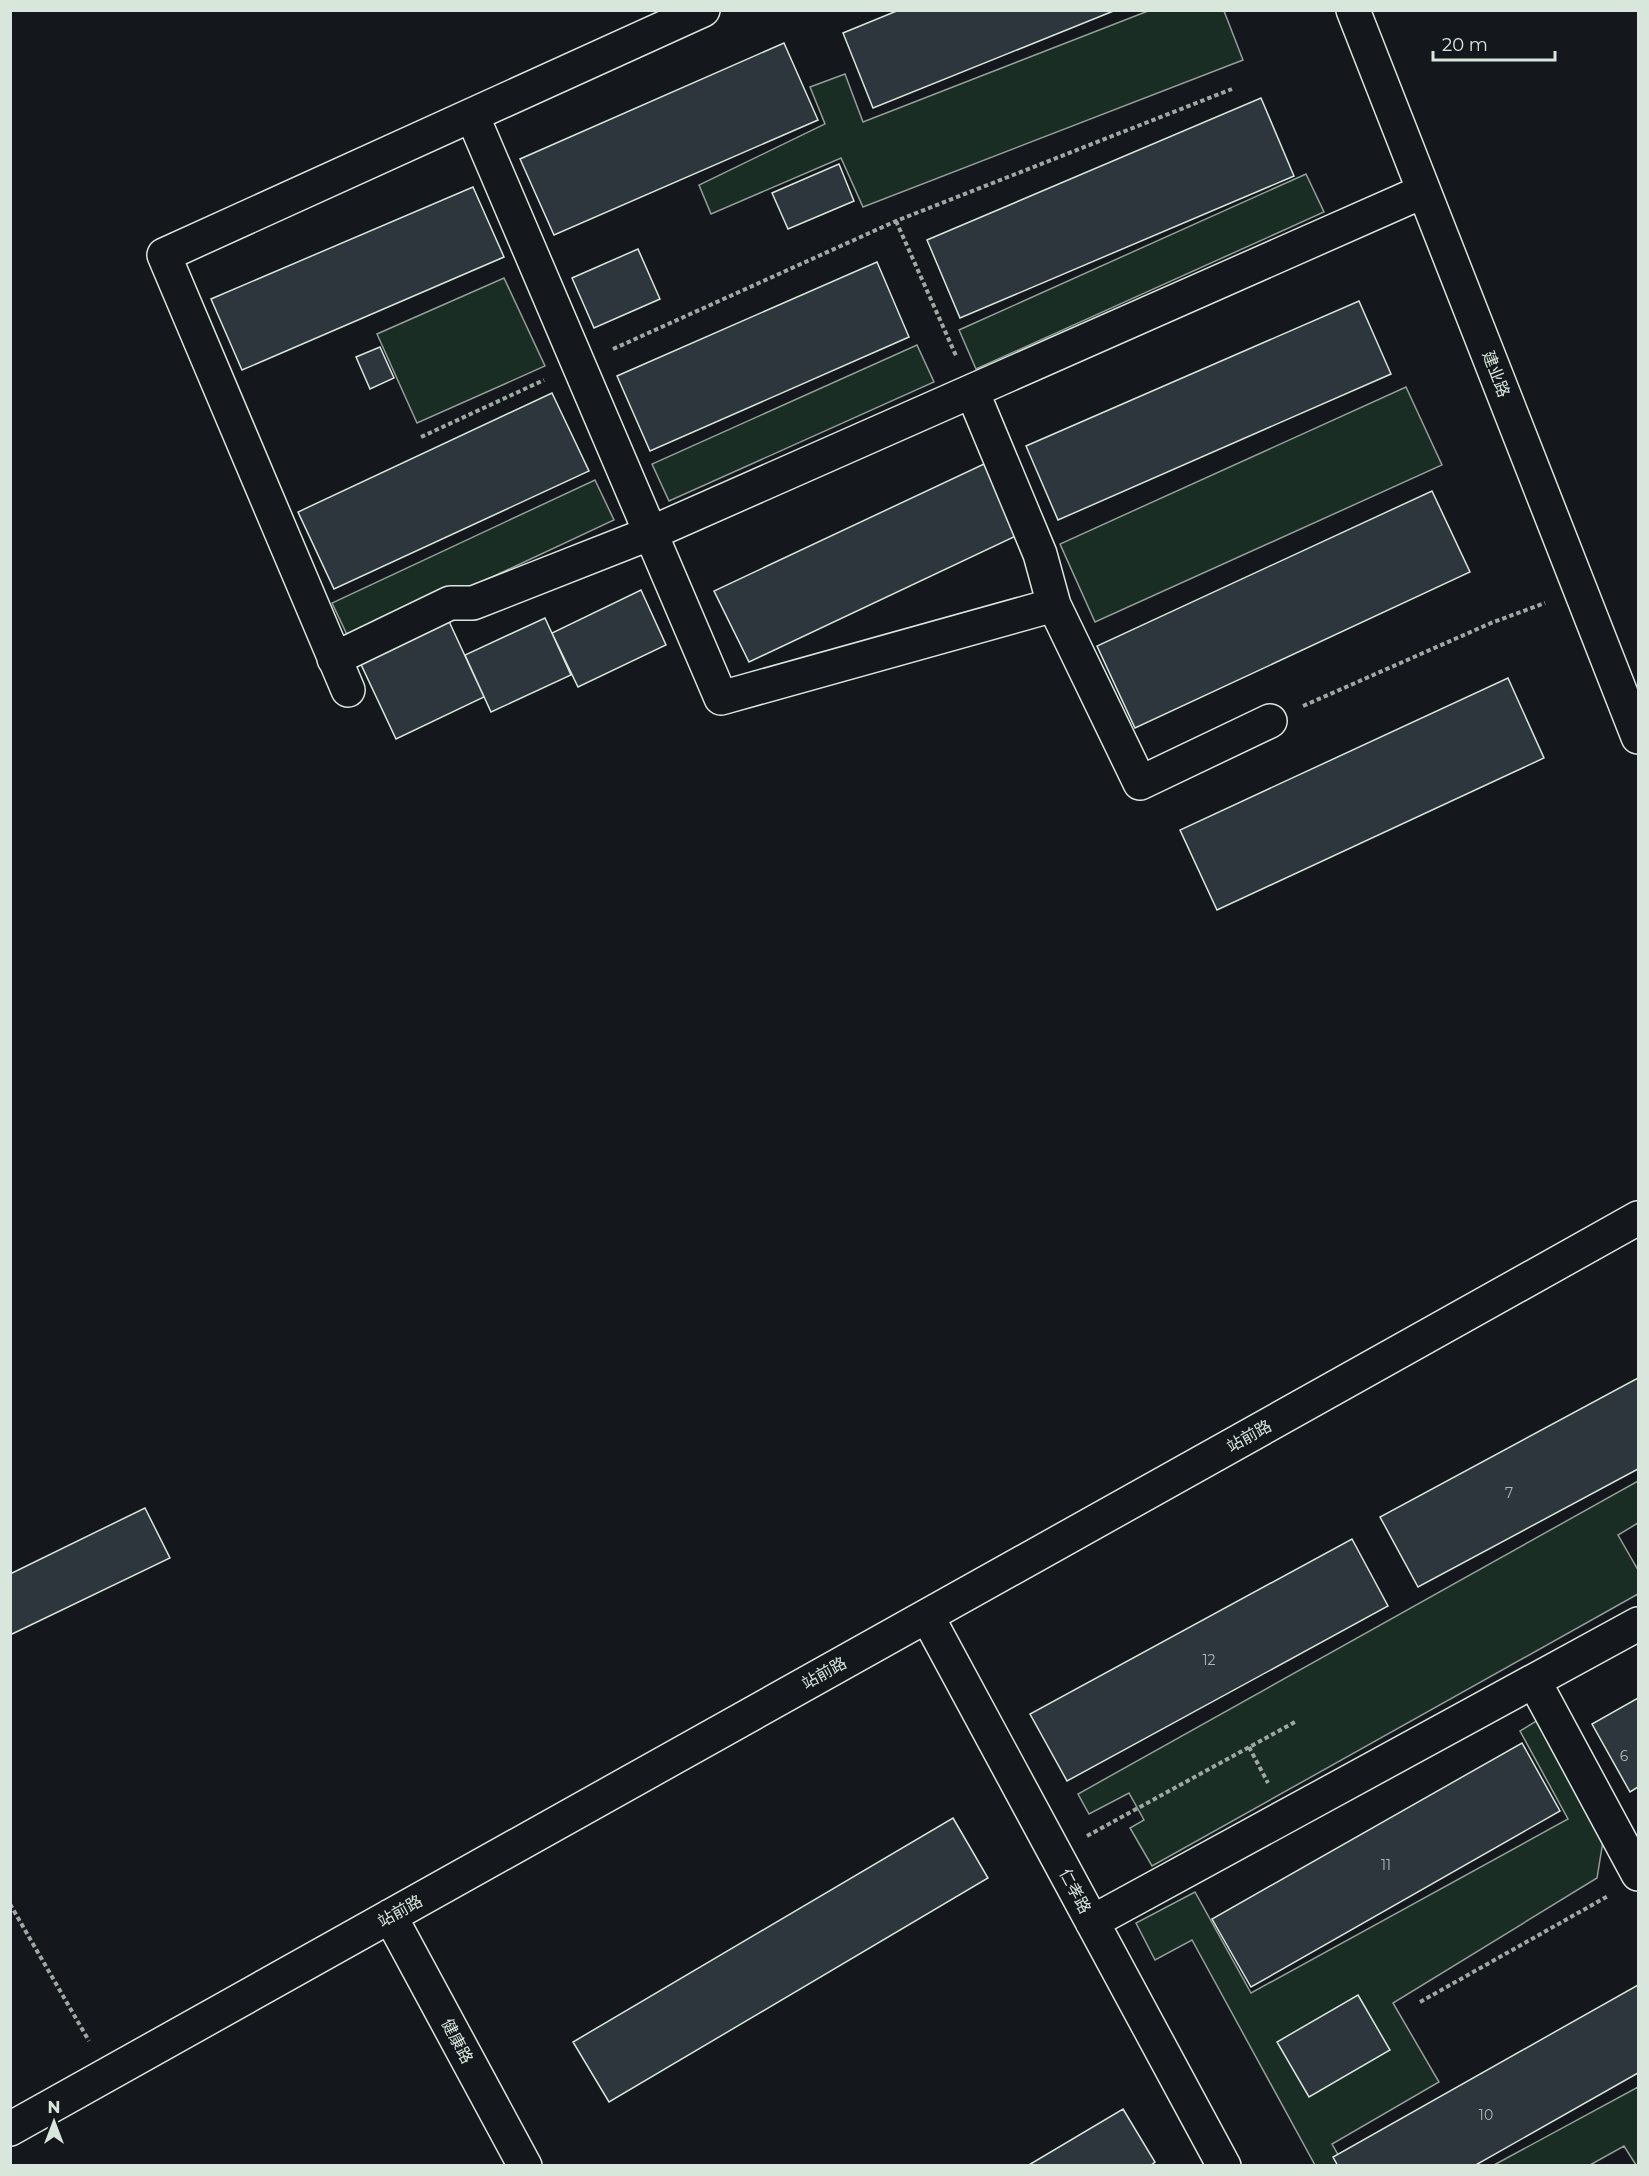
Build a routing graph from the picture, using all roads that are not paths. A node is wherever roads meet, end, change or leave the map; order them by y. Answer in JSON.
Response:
{"nodes":[{"id":1,"x":703,"y":10,"type":"edge"},
{"id":2,"x":1353,"y":10,"type":"edge"},
{"id":3,"x":472,"y":115,"type":"junction"},
{"id":4,"x":1424,"y":191,"type":"junction"},
{"id":5,"x":972,"y":391,"type":"junction"},
{"id":6,"x":651,"y":532,"type":"junction"},
{"id":7,"x":1054,"y":606,"type":"junction"},
{"id":8,"x":334,"y":659,"type":"junction"},
{"id":9,"x":348,"y":690,"type":"dead end"},
{"id":10,"x":1270,"y":721,"type":"road end"},
{"id":11,"x":1638,"y":737,"type":"edge"},
{"id":12,"x":1638,"y":1218,"type":"edge"},
{"id":13,"x":927,"y":1616,"type":"junction"},
{"id":14,"x":1638,"y":1624,"type":"edge"},
{"id":15,"x":1534,"y":1681,"type":"junction"},
{"id":16,"x":1628,"y":1882,"type":"edge"},
{"id":17,"x":390,"y":1916,"type":"junction"},
{"id":18,"x":1092,"y":1922,"type":"junction"},
{"id":19,"x":10,"y":2129,"type":"edge"},
{"id":20,"x":525,"y":2166,"type":"edge"},
{"id":21,"x":1224,"y":2166,"type":"edge"}],
"edges":[{"from":1,"to":3,"type":"street"},
{"from":2,"to":4,"type":"street","name":"建业路"},
{"from":3,"to":6,"type":"street"},
{"from":3,"to":8,"type":"street"},
{"from":4,"to":5,"type":"street"},
{"from":4,"to":11,"type":"street","name":"建业路"},
{"from":5,"to":6,"type":"street"},
{"from":5,"to":7,"type":"street"},
{"from":6,"to":7,"type":"street"},
{"from":6,"to":8,"type":"street"},
{"from":7,"to":10,"type":"street"},
{"from":8,"to":9,"type":"street"},
{"from":12,"to":13,"type":"street","name":"站前路"},
{"from":13,"to":17,"type":"street","name":"站前路"},
{"from":13,"to":18,"type":"street","name":"仁孝路"},
{"from":14,"to":15,"type":"street"},
{"from":15,"to":16,"type":"street"},
{"from":15,"to":18,"type":"street"},
{"from":17,"to":19,"type":"street","name":"站前路"},
{"from":17,"to":20,"type":"street","name":"健康路"},
{"from":18,"to":21,"type":"street","name":"仁孝路"}]}
